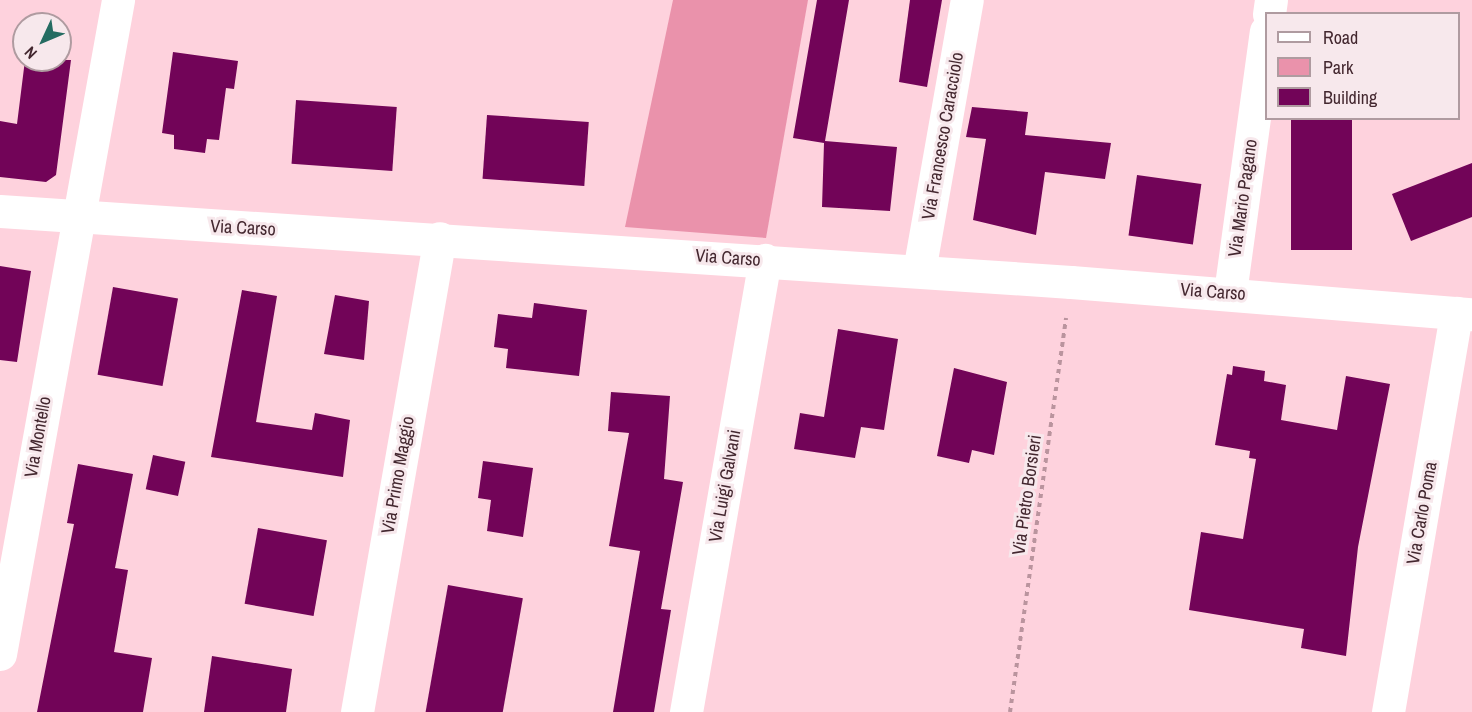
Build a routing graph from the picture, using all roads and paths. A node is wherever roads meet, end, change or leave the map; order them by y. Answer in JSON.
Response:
{"nodes":[{"id":1,"x":118,"y":0,"type":"edge"},
{"id":2,"x":967,"y":0,"type":"edge"},
{"id":3,"x":1265,"y":38,"type":"edge"},
{"id":4,"x":0,"y":211,"type":"edge"},
{"id":5,"x":76,"y":219,"type":"junction"},
{"id":6,"x":440,"y":238,"type":"junction"},
{"id":7,"x":765,"y":260,"type":"junction"},
{"id":8,"x":919,"y":271,"type":"junction"},
{"id":9,"x":1071,"y":282,"type":"junction"},
{"id":10,"x":1230,"y":293,"type":"junction"},
{"id":11,"x":1467,"y":311,"type":"edge"},
{"id":12,"x":0,"y":654,"type":"edge"},
{"id":13,"x":357,"y":712,"type":"edge"},
{"id":14,"x":686,"y":712,"type":"edge"},
{"id":15,"x":1011,"y":712,"type":"edge"},
{"id":16,"x":1388,"y":712,"type":"edge"}],
"edges":[{"from":1,"to":5,"type":"street","name":"Via Montello"},
{"from":2,"to":8,"type":"street","name":"Via Francesco Caracciolo"},
{"from":3,"to":10,"type":"street","name":"Via Mario Pagano"},
{"from":4,"to":5,"type":"street","name":"Via Carso"},
{"from":5,"to":6,"type":"street","name":"Via Carso"},
{"from":5,"to":12,"type":"street","name":"Via Montello"},
{"from":6,"to":7,"type":"street","name":"Via Carso"},
{"from":6,"to":13,"type":"street","name":"Via Primo Maggio"},
{"from":7,"to":8,"type":"street","name":"Via Carso"},
{"from":7,"to":14,"type":"street","name":"Via Luigi Galvani"},
{"from":8,"to":9,"type":"street","name":"Via Carso"},
{"from":9,"to":10,"type":"street","name":"Via Carso"},
{"from":9,"to":15,"type":"path","name":"Via Pietro Borsieri"},
{"from":10,"to":11,"type":"street","name":"Via Carso"},
{"from":11,"to":16,"type":"street","name":"Via Carlo Poma"}]}
